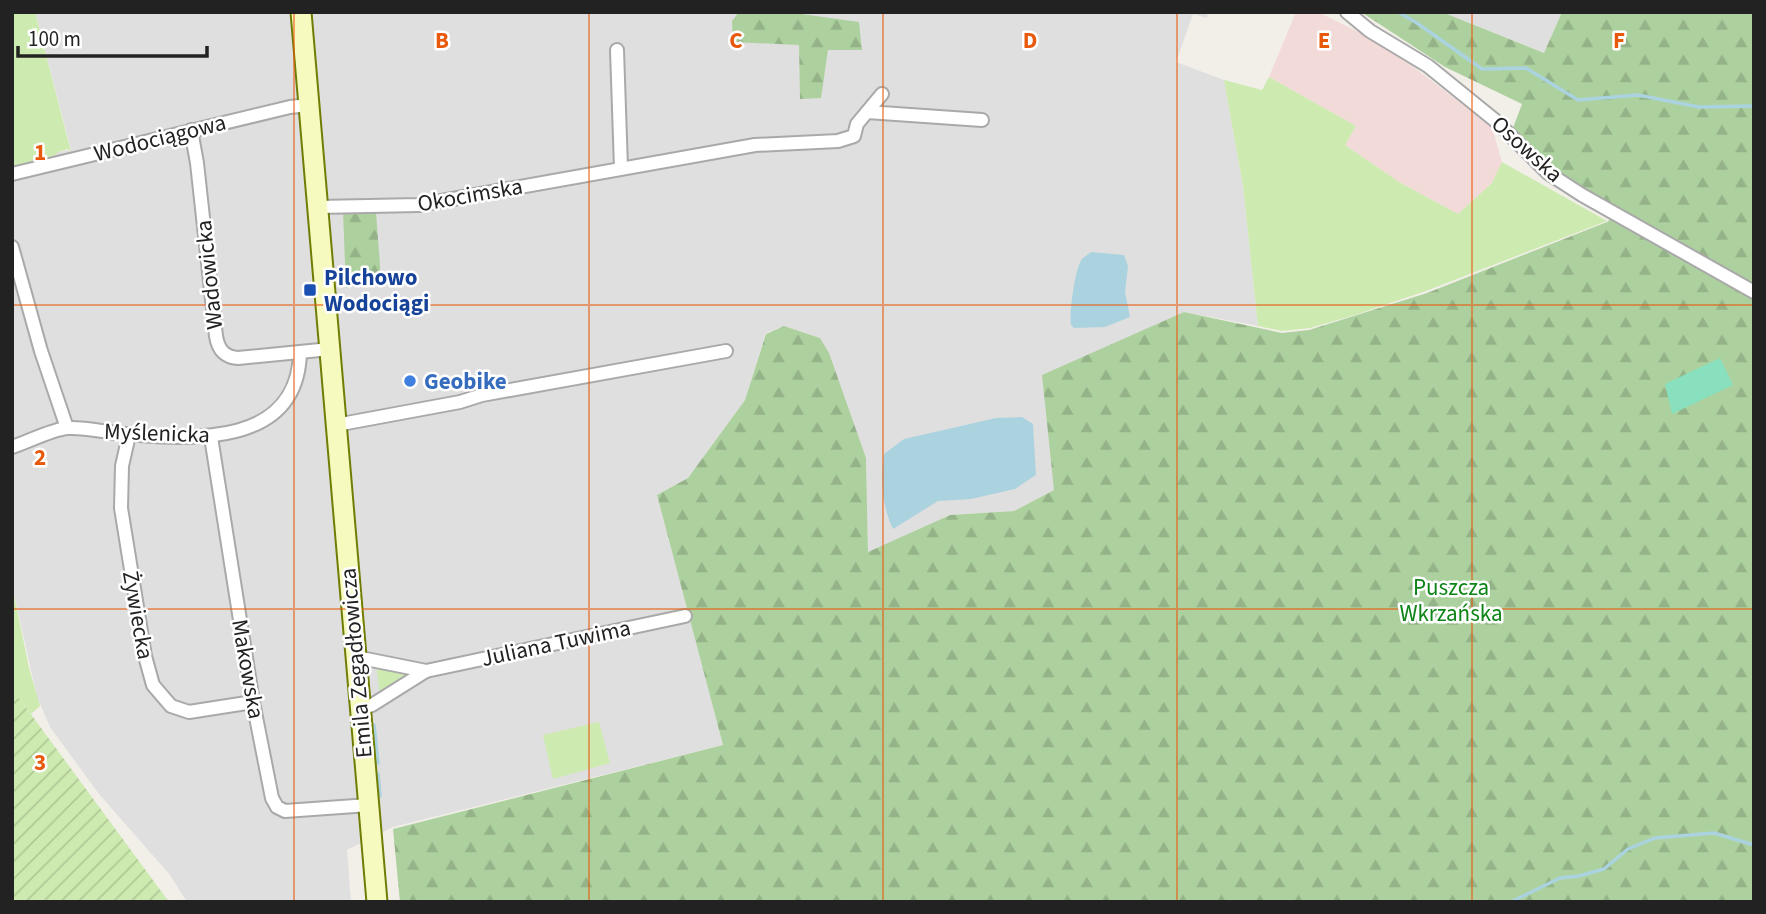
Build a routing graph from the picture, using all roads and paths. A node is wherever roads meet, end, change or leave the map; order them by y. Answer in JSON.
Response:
{"nodes":[{"id":1,"x":302,"y":12,"type":"edge"},
{"id":2,"x":1347,"y":12,"type":"edge"},
{"id":3,"x":617,"y":50,"type":"dead end"},
{"id":4,"x":882,"y":94,"type":"dead end"},
{"id":5,"x":309,"y":105,"type":"junction"},
{"id":6,"x":867,"y":112,"type":"junction"},
{"id":7,"x":982,"y":120,"type":"dead end"},
{"id":8,"x":191,"y":130,"type":"junction"},
{"id":9,"x":621,"y":168,"type":"junction"},
{"id":10,"x":12,"y":174,"type":"edge"},
{"id":11,"x":318,"y":207,"type":"junction"},
{"id":12,"x":12,"y":247,"type":"edge"},
{"id":13,"x":1754,"y":292,"type":"edge"},
{"id":14,"x":330,"y":349,"type":"junction"},
{"id":15,"x":726,"y":351,"type":"dead end"},
{"id":16,"x":300,"y":352,"type":"junction"},
{"id":17,"x":336,"y":425,"type":"junction"},
{"id":18,"x":67,"y":428,"type":"junction"},
{"id":19,"x":129,"y":435,"type":"junction"},
{"id":20,"x":211,"y":438,"type":"junction"},
{"id":21,"x":12,"y":447,"type":"edge"},
{"id":22,"x":685,"y":616,"type":"dead end"},
{"id":23,"x":356,"y":657,"type":"junction"},
{"id":24,"x":426,"y":671,"type":"junction"},
{"id":25,"x":253,"y":702,"type":"junction"},
{"id":26,"x":360,"y":709,"type":"junction"},
{"id":27,"x":369,"y":805,"type":"junction"},
{"id":28,"x":377,"y":902,"type":"edge"}],
"edges":[{"from":1,"to":5,"type":"main road","name":"Emila Zegadłowicza"},
{"from":2,"to":13,"type":"street","name":"Osowska"},
{"from":3,"to":9,"type":"street"},
{"from":4,"to":6,"type":"street","name":"Okocimska"},
{"from":5,"to":8,"type":"street","name":"Wodociągowa"},
{"from":5,"to":11,"type":"main road","name":"Emila Zegadłowicza"},
{"from":6,"to":7,"type":"street"},
{"from":6,"to":9,"type":"street","name":"Okocimska"},
{"from":8,"to":10,"type":"street","name":"Wodociągowa"},
{"from":8,"to":16,"type":"street","name":"Wadowicka"},
{"from":9,"to":11,"type":"street","name":"Okocimska"},
{"from":11,"to":14,"type":"main road","name":"Emila Zegadłowicza"},
{"from":12,"to":18,"type":"street"},
{"from":14,"to":16,"type":"street","name":"Wadowicka"},
{"from":14,"to":17,"type":"main road","name":"Emila Zegadłowicza"},
{"from":15,"to":17,"type":"street"},
{"from":16,"to":20,"type":"street","name":"Myślenicka"},
{"from":17,"to":23,"type":"main road","name":"Emila Zegadłowicza"},
{"from":18,"to":19,"type":"street","name":"Myślenicka"},
{"from":18,"to":21,"type":"street","name":"Myślenicka"},
{"from":19,"to":20,"type":"street","name":"Myślenicka"},
{"from":19,"to":25,"type":"street","name":"Żywiecka"},
{"from":20,"to":25,"type":"street","name":"Makowska"},
{"from":22,"to":24,"type":"street","name":"Juliana Tuwima"},
{"from":23,"to":24,"type":"street","name":"Juliana Tuwima"},
{"from":23,"to":26,"type":"main road","name":"Emila Zegadłowicza"},
{"from":24,"to":26,"type":"street","name":"Juliana Tuwima"},
{"from":25,"to":27,"type":"street","name":"Makowska"},
{"from":26,"to":27,"type":"main road","name":"Emila Zegadłowicza"},
{"from":27,"to":28,"type":"main road","name":"Emila Zegadłowicza"}]}
